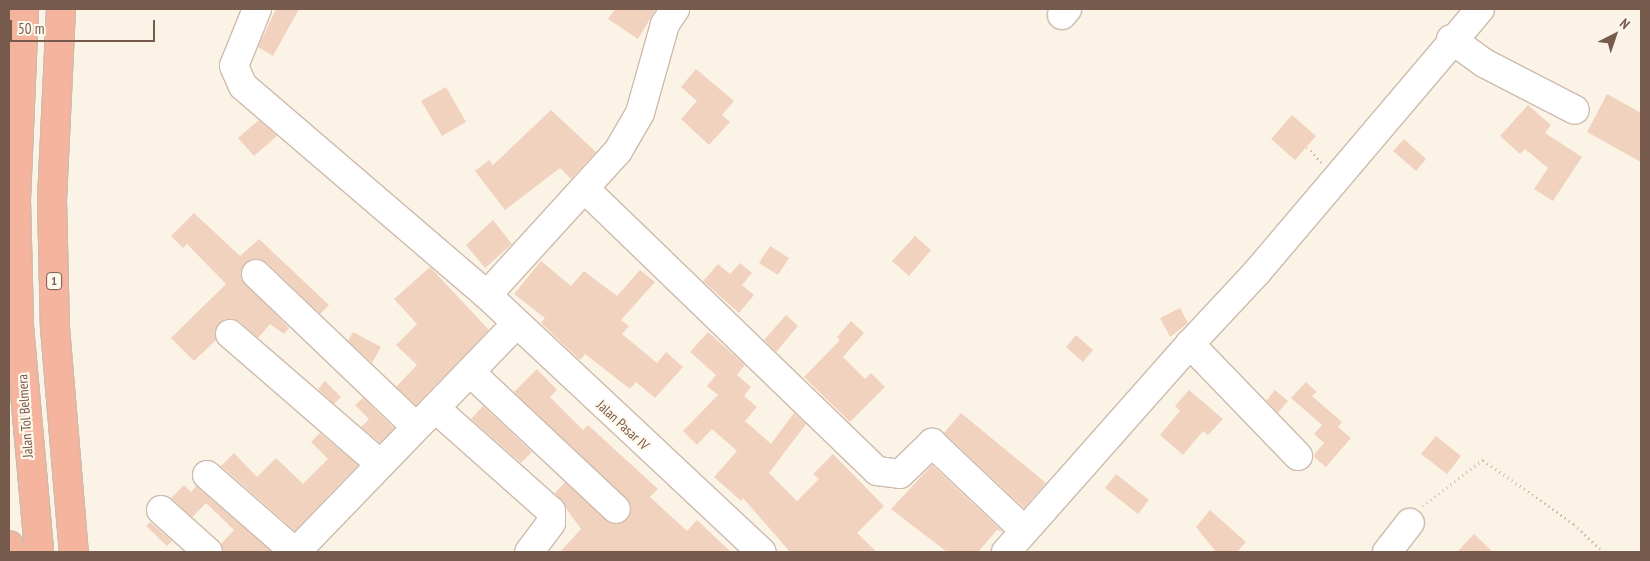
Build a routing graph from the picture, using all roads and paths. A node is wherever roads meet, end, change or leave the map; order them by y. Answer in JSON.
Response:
{"nodes":[{"id":1,"x":24,"y":9,"type":"edge"},
{"id":2,"x":61,"y":9,"type":"edge"},
{"id":3,"x":257,"y":9,"type":"edge"},
{"id":4,"x":675,"y":9,"type":"edge"},
{"id":5,"x":1480,"y":9,"type":"edge"},
{"id":6,"x":1451,"y":40,"type":"junction"},
{"id":7,"x":1575,"y":110,"type":"dead end"},
{"id":8,"x":586,"y":189,"type":"junction"},
{"id":9,"x":256,"y":274,"type":"dead end"},
{"id":10,"x":487,"y":295,"type":"junction"},
{"id":11,"x":515,"y":326,"type":"junction"},
{"id":12,"x":230,"y":334,"type":"dead end"},
{"id":13,"x":1190,"y":344,"type":"junction"},
{"id":14,"x":470,"y":372,"type":"junction"},
{"id":15,"x":435,"y":408,"type":"junction"},
{"id":16,"x":416,"y":426,"type":"junction"},
{"id":17,"x":1298,"y":456,"type":"dead end"},
{"id":18,"x":380,"y":464,"type":"junction"},
{"id":19,"x":207,"y":475,"type":"dead end"},
{"id":20,"x":616,"y":508,"type":"dead end"},
{"id":21,"x":161,"y":510,"type":"dead end"},
{"id":22,"x":1410,"y":523,"type":"joint"},
{"id":23,"x":1024,"y":530,"type":"junction"},
{"id":24,"x":9,"y":545,"type":"edge"},
{"id":25,"x":538,"y":549,"type":"edge"},
{"id":26,"x":11,"y":552,"type":"edge"},
{"id":27,"x":39,"y":552,"type":"edge"},
{"id":28,"x":74,"y":552,"type":"edge"},
{"id":29,"x":208,"y":552,"type":"edge"},
{"id":30,"x":295,"y":552,"type":"edge"},
{"id":31,"x":762,"y":552,"type":"edge"},
{"id":32,"x":1006,"y":552,"type":"edge"},
{"id":33,"x":1387,"y":552,"type":"edge"},
{"id":34,"x":1604,"y":552,"type":"edge"}],
"edges":[{"from":1,"to":27,"type":"highway","name":"Jalan Tol Belmera"},
{"from":2,"to":28,"type":"highway","number":"1"},
{"from":3,"to":10,"type":"street","name":"Jalan Pasar IV"},
{"from":4,"to":8,"type":"street"},
{"from":5,"to":6,"type":"street"},
{"from":6,"to":7,"type":"street"},
{"from":6,"to":13,"type":"street"},
{"from":8,"to":10,"type":"street"},
{"from":8,"to":23,"type":"street"},
{"from":9,"to":16,"type":"street"},
{"from":10,"to":11,"type":"street","name":"Jalan Pasar IV"},
{"from":11,"to":14,"type":"street"},
{"from":11,"to":31,"type":"street","name":"Jalan Pasar IV"},
{"from":12,"to":18,"type":"street"},
{"from":13,"to":17,"type":"street"},
{"from":13,"to":23,"type":"street"},
{"from":14,"to":15,"type":"street"},
{"from":14,"to":20,"type":"street"},
{"from":15,"to":16,"type":"street"},
{"from":15,"to":25,"type":"street"},
{"from":16,"to":18,"type":"street"},
{"from":18,"to":30,"type":"street"},
{"from":19,"to":30,"type":"street"},
{"from":21,"to":29,"type":"street"},
{"from":22,"to":33,"type":"street"},
{"from":22,"to":34,"type":"path"},
{"from":23,"to":32,"type":"street"},
{"from":24,"to":26,"type":"highway"}]}
